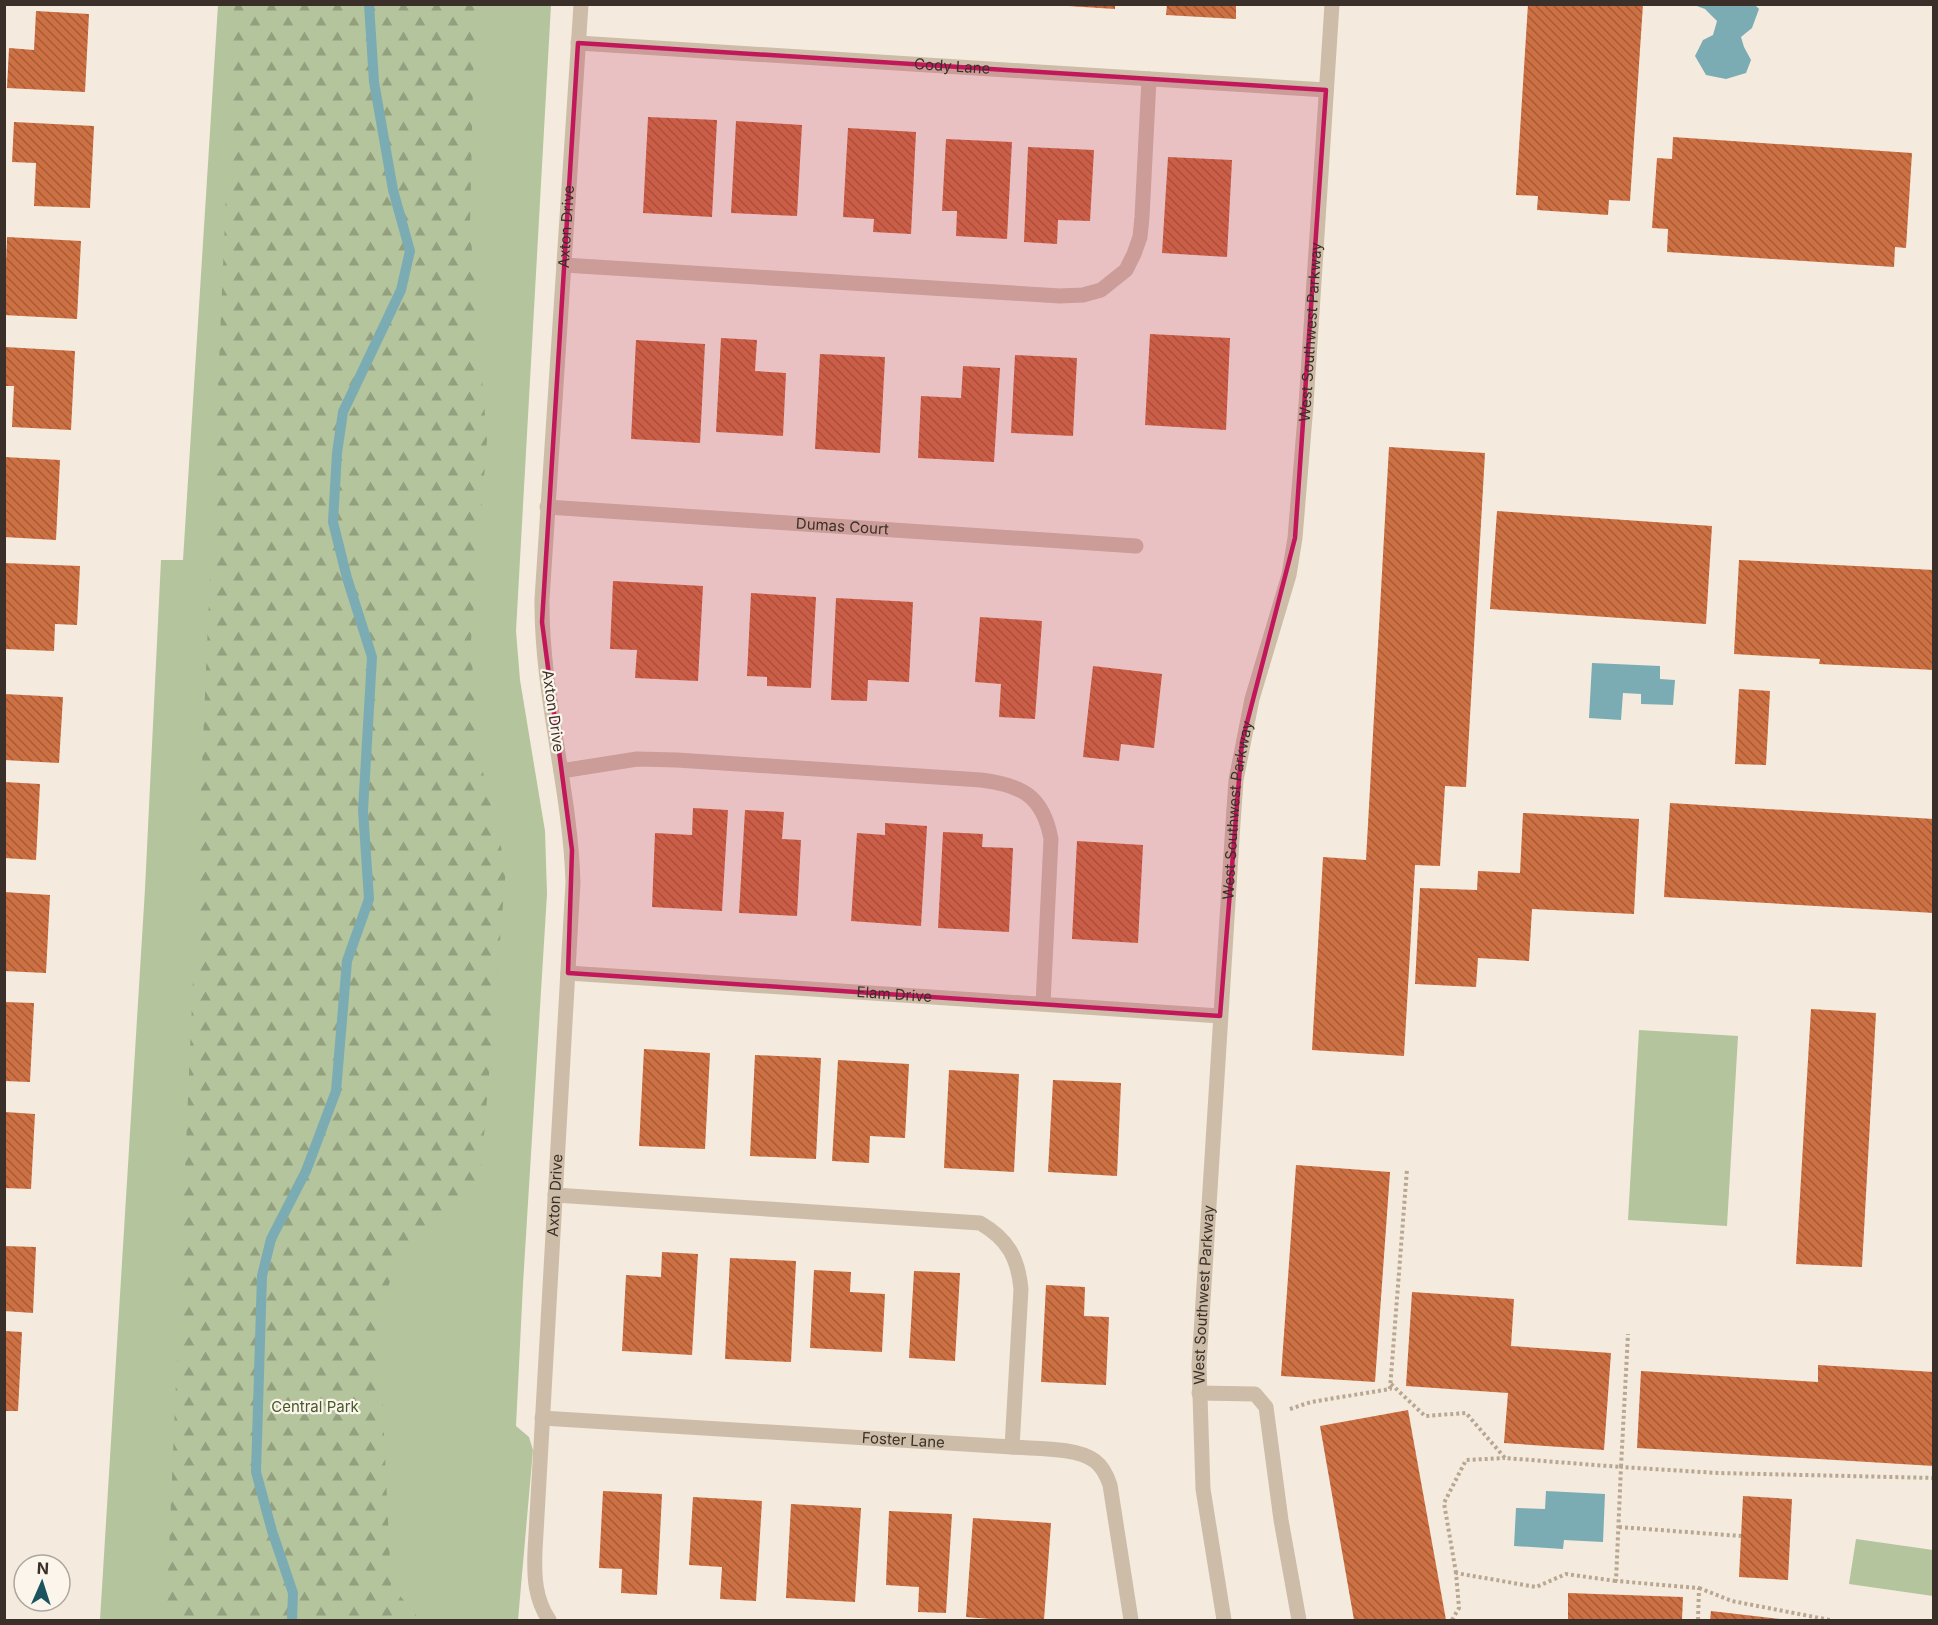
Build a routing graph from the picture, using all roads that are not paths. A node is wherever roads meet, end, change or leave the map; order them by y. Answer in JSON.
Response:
{"nodes":[{"id":1,"x":580,"y":4,"type":"edge"},
{"id":2,"x":1332,"y":4,"type":"edge"},
{"id":3,"x":578,"y":43,"type":"junction"},
{"id":4,"x":1149,"y":79,"type":"junction"},
{"id":5,"x":1326,"y":90,"type":"junction"},
{"id":6,"x":564,"y":265,"type":"junction"},
{"id":7,"x":548,"y":507,"type":"junction"},
{"id":8,"x":1136,"y":546,"type":"dead end"},
{"id":9,"x":561,"y":771,"type":"junction"},
{"id":10,"x":568,"y":973,"type":"junction"},
{"id":11,"x":1043,"y":1004,"type":"junction"},
{"id":12,"x":1220,"y":1016,"type":"junction"},
{"id":13,"x":555,"y":1195,"type":"junction"},
{"id":14,"x":1199,"y":1393,"type":"junction"},
{"id":15,"x":542,"y":1418,"type":"junction"},
{"id":16,"x":1012,"y":1447,"type":"junction"},
{"id":17,"x":549,"y":1620,"type":"edge"},
{"id":18,"x":1131,"y":1620,"type":"edge"},
{"id":19,"x":1224,"y":1620,"type":"edge"},
{"id":20,"x":1299,"y":1620,"type":"edge"}],
"edges":[{"from":1,"to":3,"type":"street","name":"Axton Drive"},
{"from":2,"to":5,"type":"street","name":"West Southwest Parkway"},
{"from":3,"to":4,"type":"street","name":"Cody Lane"},
{"from":3,"to":6,"type":"street","name":"Axton Drive"},
{"from":4,"to":5,"type":"street","name":"Cody Lane"},
{"from":4,"to":6,"type":"street"},
{"from":5,"to":12,"type":"street","name":"West Southwest Parkway"},
{"from":6,"to":7,"type":"street","name":"Axton Drive"},
{"from":7,"to":8,"type":"street","name":"Dumas Court"},
{"from":7,"to":9,"type":"street","name":"Axton Drive"},
{"from":9,"to":10,"type":"street","name":"Axton Drive"},
{"from":9,"to":11,"type":"street"},
{"from":10,"to":11,"type":"street","name":"Elam Drive"},
{"from":10,"to":13,"type":"street","name":"Axton Drive"},
{"from":11,"to":12,"type":"street","name":"Elam Drive"},
{"from":12,"to":14,"type":"street","name":"West Southwest Parkway"},
{"from":13,"to":15,"type":"street","name":"Axton Drive"},
{"from":13,"to":16,"type":"street"},
{"from":14,"to":19,"type":"street","name":"West Southwest Parkway"},
{"from":14,"to":20,"type":"street"},
{"from":15,"to":16,"type":"street","name":"Foster Lane"},
{"from":15,"to":17,"type":"street","name":"Axton Drive"},
{"from":16,"to":18,"type":"street","name":"Foster Lane"}]}
